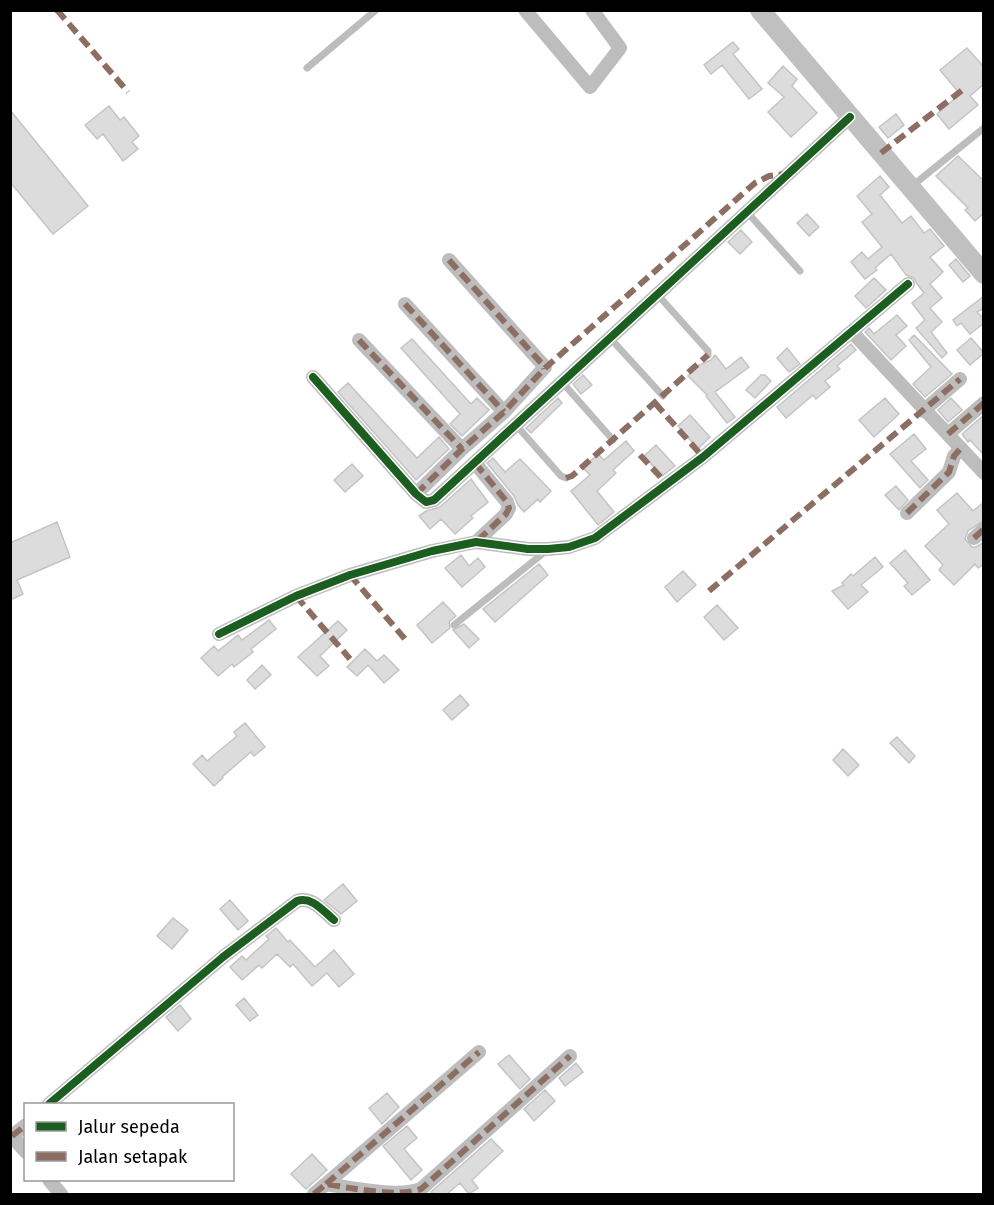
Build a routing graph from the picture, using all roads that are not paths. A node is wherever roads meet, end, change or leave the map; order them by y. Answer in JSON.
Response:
{"nodes":[{"id":1,"x":376,"y":10,"type":"edge"},
{"id":2,"x":525,"y":10,"type":"edge"},
{"id":3,"x":592,"y":10,"type":"edge"},
{"id":4,"x":760,"y":10,"type":"edge"},
{"id":5,"x":307,"y":68,"type":"dead end"},
{"id":6,"x":850,"y":117,"type":"junction"},
{"id":7,"x":984,"y":128,"type":"edge"},
{"id":8,"x":910,"y":188,"type":"junction"},
{"id":9,"x":747,"y":212,"type":"junction"},
{"id":10,"x":449,"y":260,"type":"dead end"},
{"id":11,"x":800,"y":271,"type":"dead end"},
{"id":12,"x":984,"y":274,"type":"edge"},
{"id":13,"x":908,"y":284,"type":"dead end"},
{"id":14,"x":657,"y":294,"type":"junction"},
{"id":15,"x":405,"y":304,"type":"dead end"},
{"id":16,"x":852,"y":332,"type":"junction"},
{"id":17,"x":610,"y":338,"type":"junction"},
{"id":18,"x":359,"y":340,"type":"dead end"},
{"id":19,"x":708,"y":355,"type":"dead end"},
{"id":20,"x":313,"y":378,"type":"dead end"},
{"id":21,"x":960,"y":378,"type":"dead end"},
{"id":22,"x":562,"y":382,"type":"junction"},
{"id":23,"x":663,"y":396,"type":"dead end"},
{"id":24,"x":984,"y":403,"type":"edge"},
{"id":25,"x":923,"y":411,"type":"junction"},
{"id":26,"x":504,"y":412,"type":"junction"},
{"id":27,"x":516,"y":425,"type":"junction"},
{"id":28,"x":948,"y":434,"type":"junction"},
{"id":29,"x":613,"y":440,"type":"dead end"},
{"id":30,"x":961,"y":448,"type":"junction"},
{"id":31,"x":462,"y":449,"type":"junction"},
{"id":32,"x":475,"y":463,"type":"junction"},
{"id":33,"x":984,"y":473,"type":"edge"},
{"id":34,"x":566,"y":478,"type":"dead end"},
{"id":35,"x":416,"y":494,"type":"junction"},
{"id":36,"x":907,"y":513,"type":"dead end"},
{"id":37,"x":476,"y":542,"type":"junction"},
{"id":38,"x":548,"y":549,"type":"junction"},
{"id":39,"x":454,"y":625,"type":"dead end"},
{"id":40,"x":219,"y":634,"type":"dead end"},
{"id":41,"x":334,"y":920,"type":"dead end"},
{"id":42,"x":479,"y":1052,"type":"dead end"},
{"id":43,"x":570,"y":1056,"type":"dead end"},
{"id":44,"x":51,"y":1103,"type":"edge"},
{"id":45,"x":24,"y":1126,"type":"edge"},
{"id":46,"x":11,"y":1135,"type":"edge"},
{"id":47,"x":24,"y":1150,"type":"edge"},
{"id":48,"x":51,"y":1181,"type":"edge"},
{"id":49,"x":326,"y":1184,"type":"junction"},
{"id":50,"x":356,"y":1192,"type":"edge"},
{"id":51,"x":61,"y":1194,"type":"edge"},
{"id":52,"x":314,"y":1194,"type":"edge"}],
"edges":[{"from":1,"to":5,"type":"lane"},
{"from":2,"to":3,"type":"street"},
{"from":4,"to":6,"type":"main road"},
{"from":6,"to":8,"type":"main road"},
{"from":6,"to":9,"type":"street"},
{"from":7,"to":8,"type":"lane"},
{"from":8,"to":12,"type":"main road"},
{"from":9,"to":11,"type":"lane"},
{"from":9,"to":14,"type":"street"},
{"from":10,"to":26,"type":"street"},
{"from":13,"to":16,"type":"street"},
{"from":14,"to":17,"type":"street"},
{"from":14,"to":19,"type":"lane"},
{"from":15,"to":26,"type":"street"},
{"from":16,"to":25,"type":"street"},
{"from":16,"to":38,"type":"street"},
{"from":17,"to":22,"type":"street"},
{"from":17,"to":23,"type":"lane"},
{"from":18,"to":31,"type":"street"},
{"from":20,"to":35,"type":"street"},
{"from":21,"to":25,"type":"street"},
{"from":22,"to":27,"type":"street"},
{"from":22,"to":29,"type":"lane"},
{"from":24,"to":28,"type":"street"},
{"from":25,"to":28,"type":"street"},
{"from":26,"to":31,"type":"street"},
{"from":27,"to":32,"type":"street"},
{"from":27,"to":34,"type":"lane"},
{"from":28,"to":30,"type":"street"},
{"from":30,"to":33,"type":"street"},
{"from":30,"to":36,"type":"street"},
{"from":31,"to":35,"type":"street"},
{"from":32,"to":35,"type":"street"},
{"from":32,"to":37,"type":"street"},
{"from":37,"to":38,"type":"street"},
{"from":37,"to":40,"type":"street"},
{"from":38,"to":39,"type":"lane"},
{"from":41,"to":44,"type":"street"},
{"from":42,"to":49,"type":"street"},
{"from":43,"to":50,"type":"street"},
{"from":45,"to":46,"type":"street"},
{"from":46,"to":47,"type":"street"},
{"from":48,"to":51,"type":"street"},
{"from":49,"to":50,"type":"street"},
{"from":49,"to":52,"type":"street"}]}
